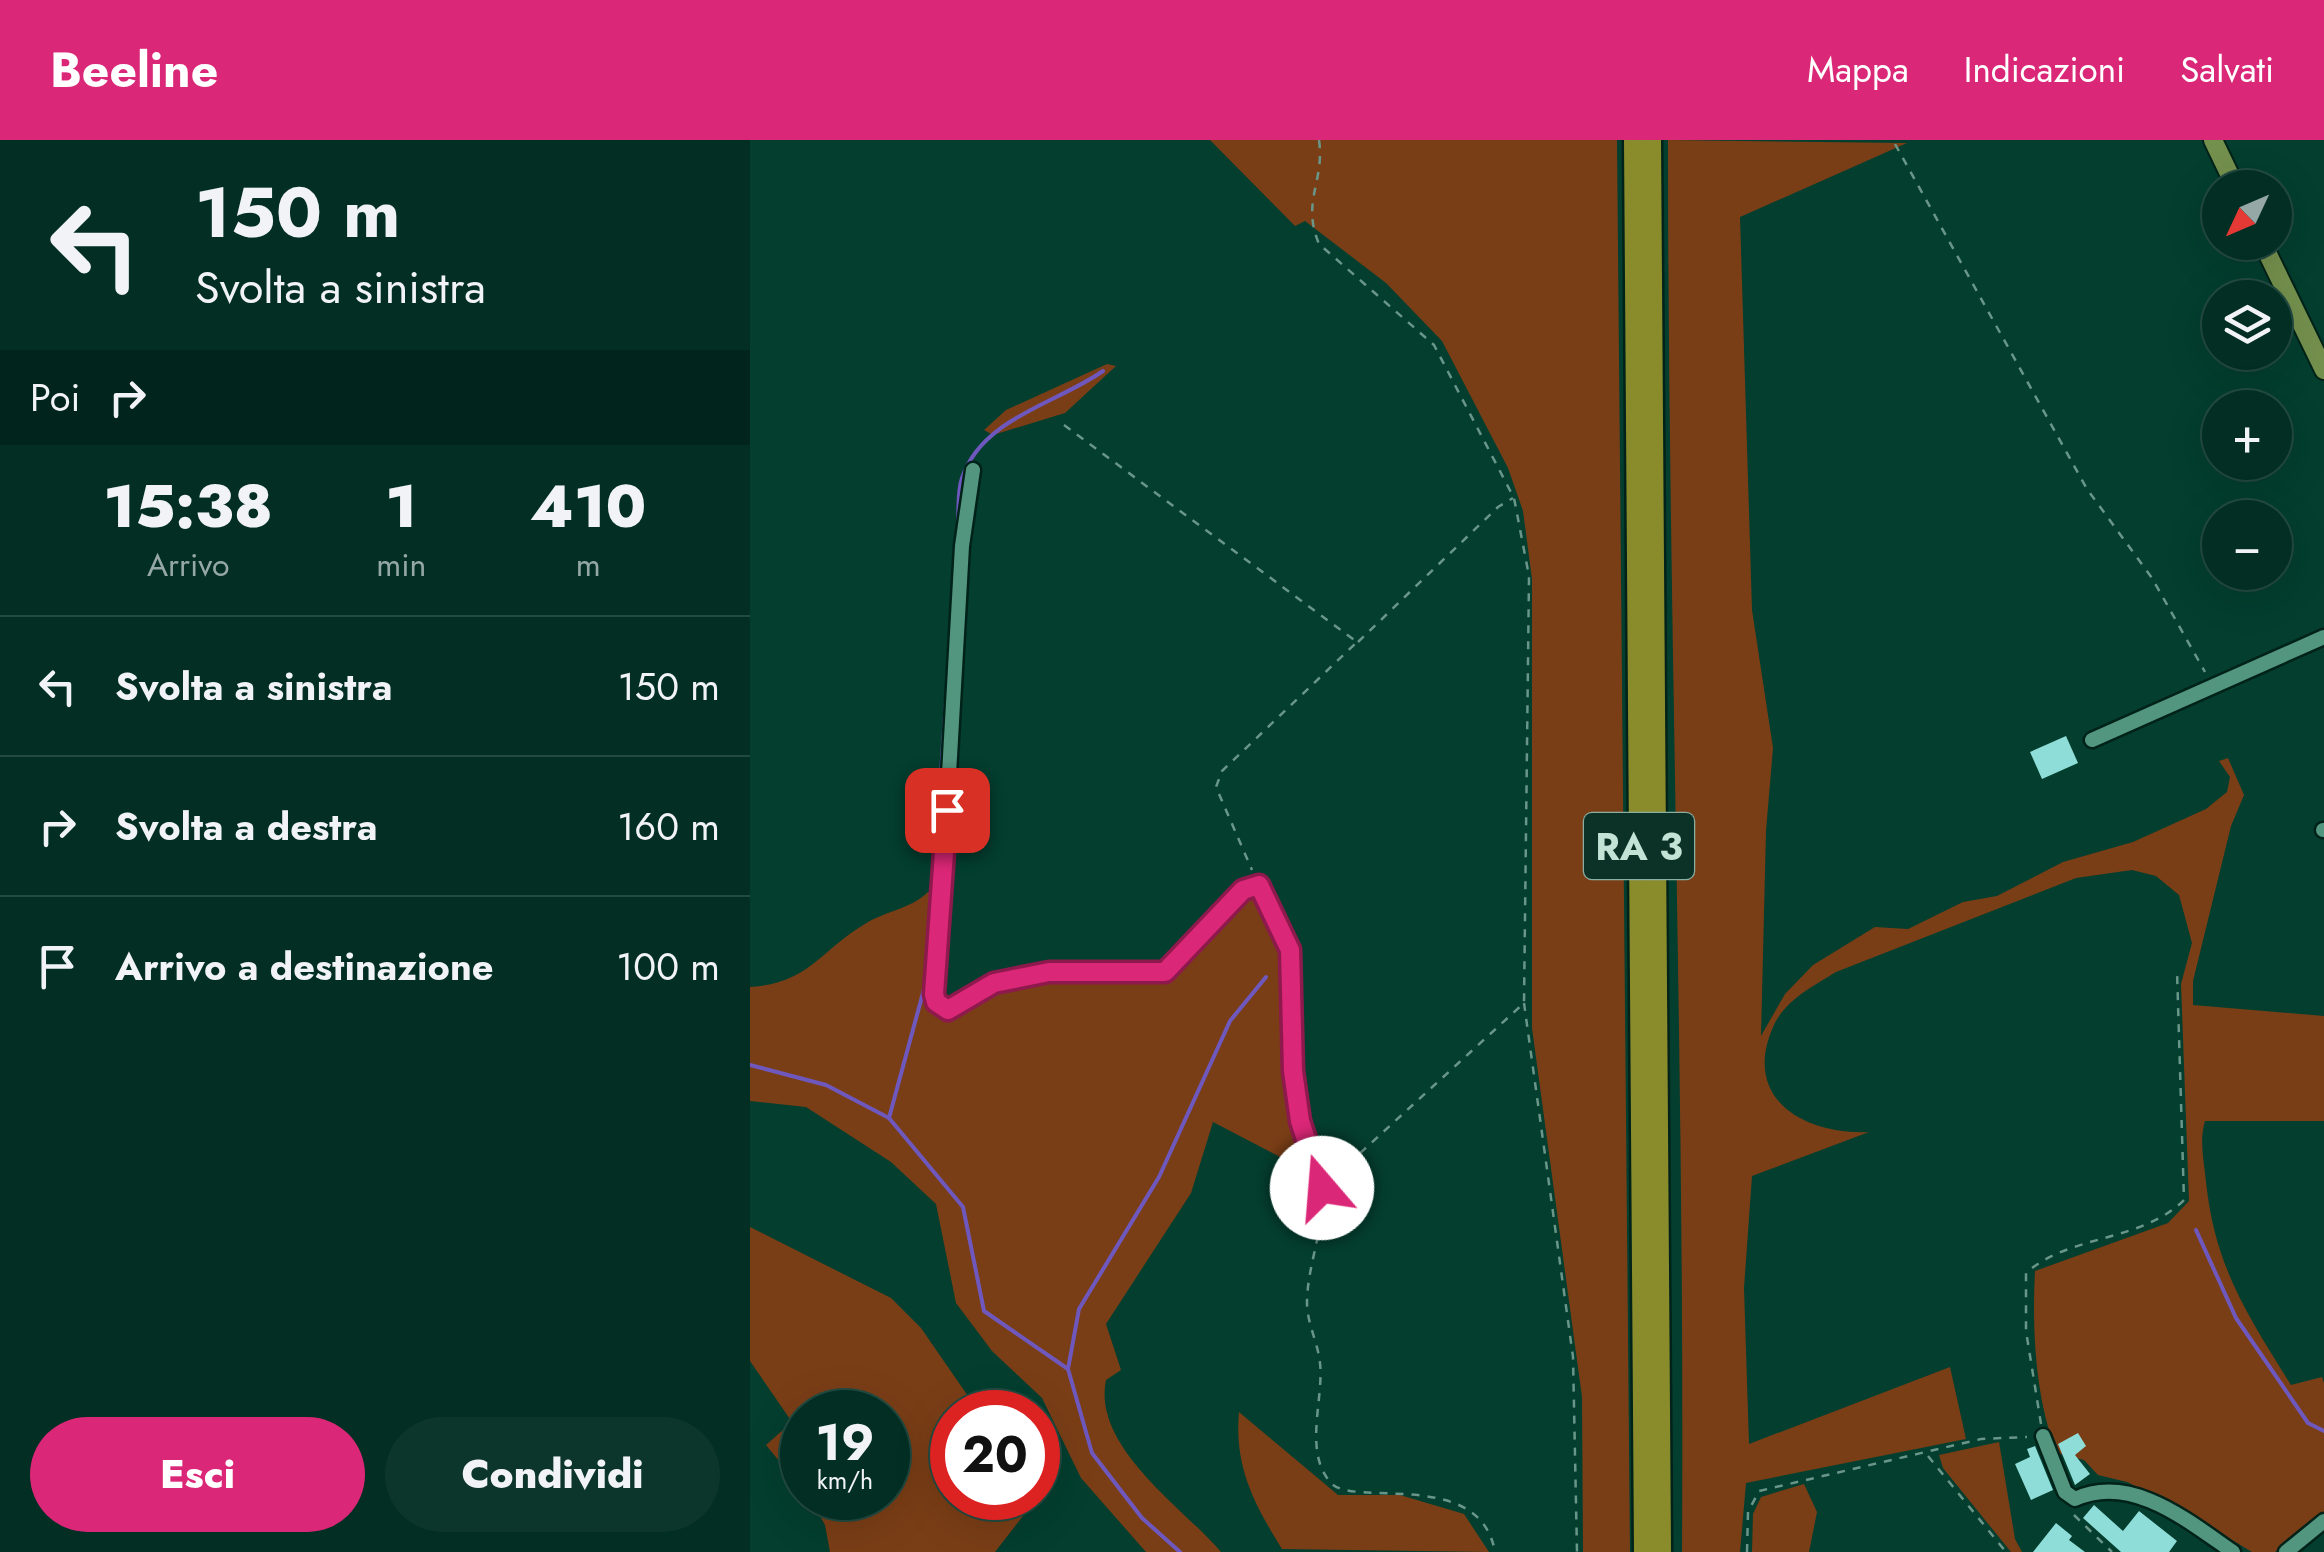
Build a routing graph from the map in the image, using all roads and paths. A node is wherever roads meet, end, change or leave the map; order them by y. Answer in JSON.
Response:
{"nodes":[{"id":1,"x":1319,"y":140,"type":"edge"},
{"id":2,"x":1634,"y":140,"type":"edge"},
{"id":3,"x":1651,"y":140,"type":"edge"},
{"id":4,"x":2213,"y":140,"type":"edge"},
{"id":5,"x":1896,"y":144,"type":"dead end"},
{"id":6,"x":2227,"y":170,"type":"edge"},
{"id":7,"x":2271,"y":260,"type":"edge"},
{"id":8,"x":2324,"y":370,"type":"edge"},
{"id":9,"x":1064,"y":425,"type":"dead end"},
{"id":10,"x":972,"y":470,"type":"dead end"},
{"id":11,"x":1514,"y":498,"type":"junction"},
{"id":12,"x":2324,"y":636,"type":"edge"},
{"id":13,"x":1357,"y":642,"type":"junction"},
{"id":14,"x":2206,"y":688,"type":"junction"},
{"id":15,"x":2092,"y":740,"type":"dead end"},
{"id":16,"x":1259,"y":885,"type":"junction"},
{"id":17,"x":2177,"y":971,"type":"dead end"},
{"id":18,"x":1524,"y":1003,"type":"junction"},
{"id":19,"x":1322,"y":1188,"type":"junction"},
{"id":20,"x":2042,"y":1436,"type":"junction"},
{"id":21,"x":1927,"y":1455,"type":"junction"},
{"id":22,"x":2075,"y":1498,"type":"junction"},
{"id":23,"x":2324,"y":1521,"type":"edge"},
{"id":24,"x":1495,"y":1552,"type":"edge"},
{"id":25,"x":1577,"y":1552,"type":"edge"},
{"id":26,"x":1644,"y":1552,"type":"edge"},
{"id":27,"x":1661,"y":1552,"type":"edge"},
{"id":28,"x":1747,"y":1552,"type":"edge"},
{"id":29,"x":2006,"y":1552,"type":"edge"},
{"id":30,"x":2112,"y":1552,"type":"edge"},
{"id":31,"x":2234,"y":1552,"type":"edge"},
{"id":32,"x":2286,"y":1552,"type":"edge"}],
"edges":[{"from":1,"to":11,"type":"path"},
{"from":2,"to":26,"type":"highway","number":"RA 3"},
{"from":3,"to":27,"type":"highway","number":"RA 3"},
{"from":4,"to":6,"type":"main road"},
{"from":5,"to":14,"type":"path"},
{"from":7,"to":8,"type":"main road"},
{"from":9,"to":13,"type":"path"},
{"from":10,"to":16,"type":"lane"},
{"from":11,"to":13,"type":"path"},
{"from":11,"to":18,"type":"path"},
{"from":12,"to":14,"type":"lane"},
{"from":13,"to":16,"type":"path"},
{"from":14,"to":15,"type":"lane"},
{"from":16,"to":19,"type":"lane"},
{"from":17,"to":20,"type":"path"},
{"from":18,"to":19,"type":"path"},
{"from":18,"to":25,"type":"path"},
{"from":19,"to":24,"type":"path"},
{"from":20,"to":21,"type":"path"},
{"from":20,"to":22,"type":"lane"},
{"from":21,"to":28,"type":"path"},
{"from":21,"to":29,"type":"path"},
{"from":22,"to":30,"type":"path"},
{"from":22,"to":31,"type":"lane"},
{"from":23,"to":32,"type":"lane"}]}
